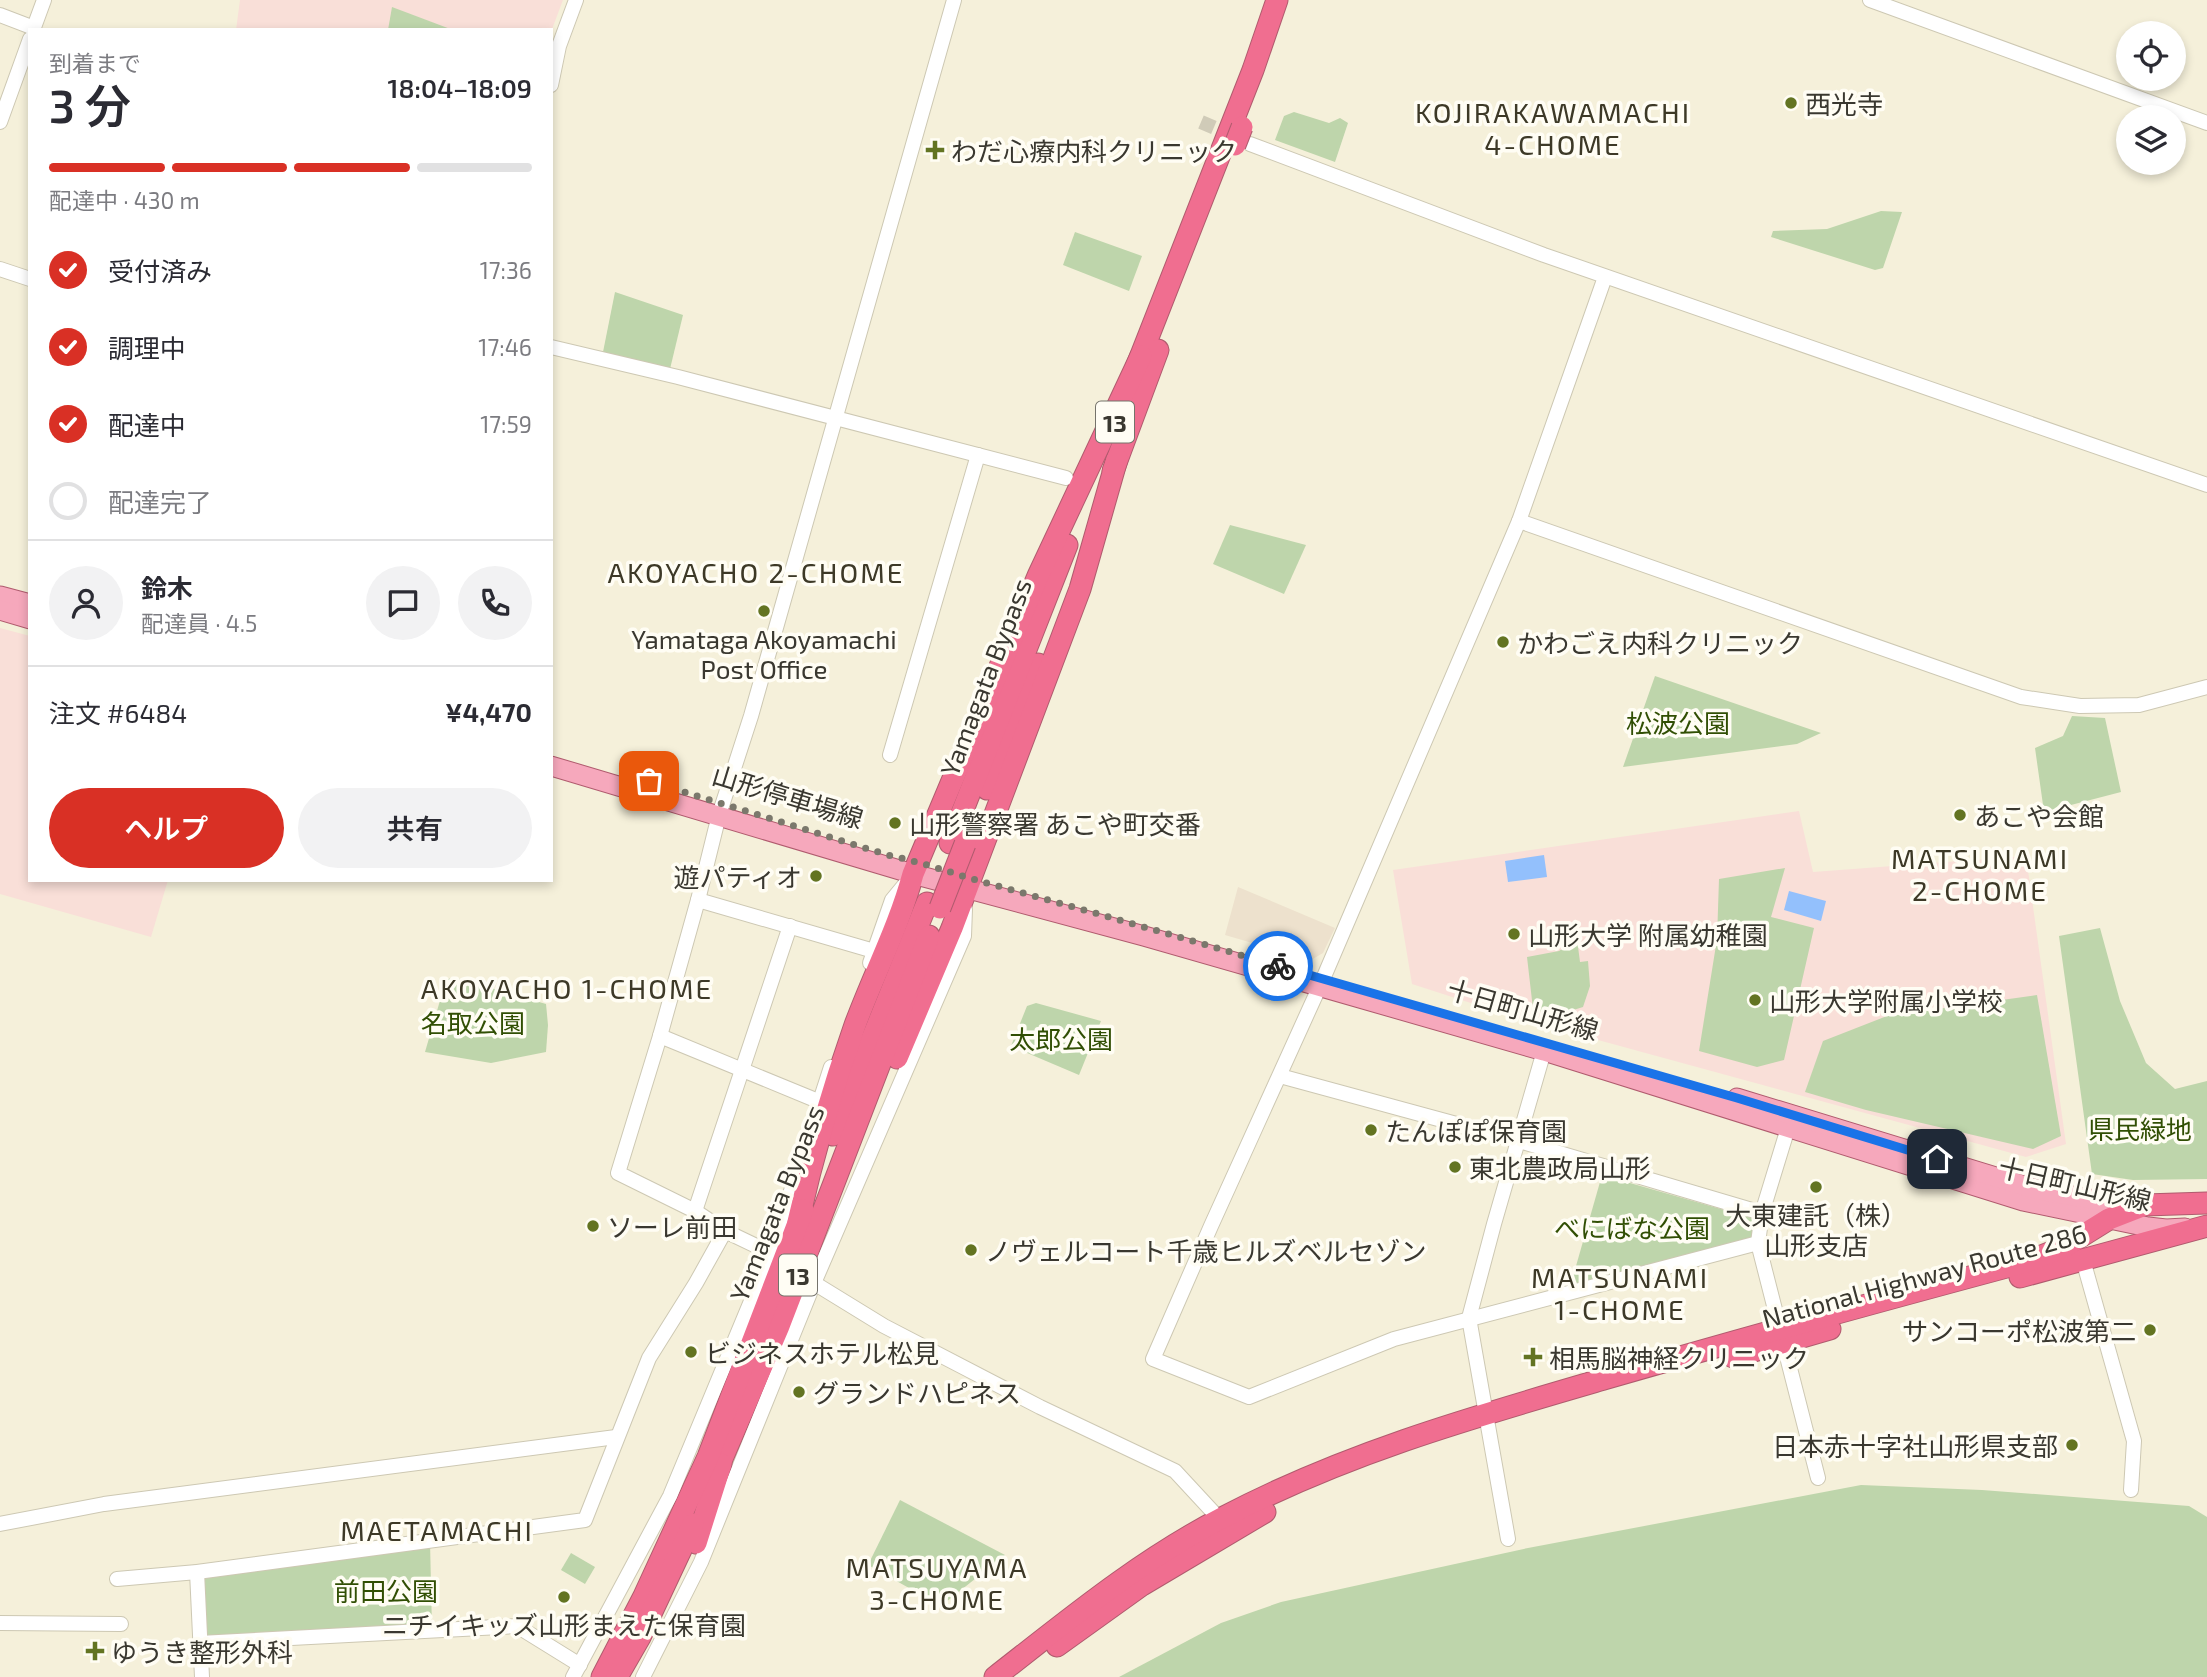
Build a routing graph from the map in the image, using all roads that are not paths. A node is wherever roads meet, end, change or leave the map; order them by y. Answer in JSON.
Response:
{"nodes":[{"id":1,"x":44,"y":0,"type":"edge"},
{"id":2,"x":576,"y":0,"type":"edge"},
{"id":3,"x":954,"y":0,"type":"edge"},
{"id":4,"x":1277,"y":0,"type":"edge"},
{"id":5,"x":1289,"y":0,"type":"edge"},
{"id":6,"x":1870,"y":0,"type":"edge"},
{"id":7,"x":0,"y":15,"type":"edge"},
{"id":8,"x":34,"y":28,"type":"edge"},
{"id":9,"x":28,"y":30,"type":"edge"},
{"id":10,"x":28,"y":43,"type":"edge"},
{"id":11,"x":553,"y":75,"type":"edge"},
{"id":12,"x":1,"y":117,"type":"edge"},
{"id":13,"x":2207,"y":123,"type":"edge"},
{"id":14,"x":1243,"y":139,"type":"junction"},
{"id":15,"x":0,"y":270,"type":"edge"},
{"id":16,"x":1605,"y":277,"type":"junction"},
{"id":17,"x":28,"y":278,"type":"edge"},
{"id":18,"x":553,"y":348,"type":"edge"},
{"id":19,"x":1141,"y":356,"type":"junction"},
{"id":20,"x":835,"y":418,"type":"junction"},
{"id":21,"x":978,"y":455,"type":"junction"},
{"id":22,"x":1117,"y":459,"type":"junction"},
{"id":23,"x":1066,"y":478,"type":"dead end"},
{"id":24,"x":2207,"y":485,"type":"edge"},
{"id":25,"x":1519,"y":521,"type":"junction"},
{"id":26,"x":0,"y":596,"type":"edge"},
{"id":27,"x":28,"y":603,"type":"edge"},
{"id":28,"x":0,"y":610,"type":"edge"},
{"id":29,"x":28,"y":618,"type":"edge"},
{"id":30,"x":2207,"y":687,"type":"edge"},
{"id":31,"x":553,"y":753,"type":"edge"},
{"id":32,"x":890,"y":755,"type":"dead end"},
{"id":33,"x":553,"y":767,"type":"edge"},
{"id":34,"x":721,"y":809,"type":"junction"},
{"id":35,"x":958,"y":843,"type":"junction"},
{"id":36,"x":916,"y":868,"type":"junction"},
{"id":37,"x":968,"y":882,"type":"junction"},
{"id":38,"x":698,"y":900,"type":"junction"},
{"id":39,"x":790,"y":926,"type":"junction"},
{"id":40,"x":874,"y":951,"type":"junction"},
{"id":41,"x":1321,"y":982,"type":"junction"},
{"id":42,"x":660,"y":1036,"type":"junction"},
{"id":43,"x":1544,"y":1051,"type":"junction"},
{"id":44,"x":743,"y":1069,"type":"junction"},
{"id":45,"x":1280,"y":1076,"type":"junction"},
{"id":46,"x":818,"y":1101,"type":"junction"},
{"id":47,"x":1788,"y":1128,"type":"junction"},
{"id":48,"x":1519,"y":1141,"type":"junction"},
{"id":49,"x":2207,"y":1203,"type":"edge"},
{"id":50,"x":2144,"y":1205,"type":"junction"},
{"id":51,"x":2058,"y":1207,"type":"junction"},
{"id":52,"x":695,"y":1211,"type":"junction"},
{"id":53,"x":1762,"y":1213,"type":"junction"},
{"id":54,"x":2109,"y":1219,"type":"junction"},
{"id":55,"x":2207,"y":1226,"type":"edge"},
{"id":56,"x":806,"y":1228,"type":"junction"},
{"id":57,"x":725,"y":1231,"type":"junction"},
{"id":58,"x":1758,"y":1243,"type":"junction"},
{"id":59,"x":2064,"y":1247,"type":"junction"},
{"id":60,"x":771,"y":1253,"type":"junction"},
{"id":61,"x":2082,"y":1260,"type":"junction"},
{"id":62,"x":814,"y":1283,"type":"junction"},
{"id":63,"x":1469,"y":1318,"type":"junction"},
{"id":64,"x":1783,"y":1335,"type":"junction"},
{"id":65,"x":1486,"y":1419,"type":"junction"},
{"id":66,"x":616,"y":1437,"type":"junction"},
{"id":67,"x":716,"y":1456,"type":"junction"},
{"id":68,"x":1818,"y":1478,"type":"dead end"},
{"id":69,"x":2131,"y":1490,"type":"dead end"},
{"id":70,"x":0,"y":1524,"type":"edge"},
{"id":71,"x":1225,"y":1525,"type":"junction"},
{"id":72,"x":1508,"y":1539,"type":"dead end"},
{"id":73,"x":197,"y":1572,"type":"junction"},
{"id":74,"x":117,"y":1579,"type":"dead end"},
{"id":75,"x":0,"y":1623,"type":"edge"},
{"id":76,"x":121,"y":1624,"type":"dead end"},
{"id":77,"x":200,"y":1643,"type":"junction"},
{"id":78,"x":580,"y":1673,"type":"edge"},
{"id":79,"x":202,"y":1677,"type":"edge"},
{"id":80,"x":602,"y":1677,"type":"edge"},
{"id":81,"x":617,"y":1677,"type":"edge"},
{"id":82,"x":630,"y":1677,"type":"edge"},
{"id":83,"x":643,"y":1677,"type":"edge"},
{"id":84,"x":995,"y":1677,"type":"edge"},
{"id":85,"x":1016,"y":1677,"type":"edge"}],
"edges":[{"from":1,"to":8,"type":"street"},
{"from":2,"to":11,"type":"street"},
{"from":3,"to":20,"type":"street"},
{"from":4,"to":19,"type":"highway","name":"Yamagata Bypass","number":"13"},
{"from":5,"to":14,"type":"highway","name":"Yamagata Bypass","number":"13"},
{"from":6,"to":13,"type":"street"},
{"from":7,"to":9,"type":"street"},
{"from":10,"to":12,"type":"street"},
{"from":14,"to":16,"type":"street"},
{"from":14,"to":22,"type":"highway","name":"Yamagata Bypass","number":"13"},
{"from":15,"to":17,"type":"street"},
{"from":16,"to":24,"type":"street"},
{"from":16,"to":25,"type":"street"},
{"from":18,"to":20,"type":"street"},
{"from":19,"to":35,"type":"highway","name":"Yamagata Bypass","number":"13"},
{"from":19,"to":36,"type":"highway"},
{"from":20,"to":21,"type":"street"},
{"from":20,"to":34,"type":"street"},
{"from":21,"to":23,"type":"street"},
{"from":21,"to":32,"type":"street"},
{"from":22,"to":35,"type":"highway","name":"Yamagata Bypass","number":"13"},
{"from":22,"to":37,"type":"highway"},
{"from":25,"to":30,"type":"street"},
{"from":25,"to":41,"type":"street"},
{"from":26,"to":27,"type":"main road"},
{"from":28,"to":29,"type":"main road"},
{"from":31,"to":34,"type":"main road","name":"山形停車場線"},
{"from":33,"to":34,"type":"main road","name":"山形停車場線"},
{"from":34,"to":36,"type":"main road","name":"山形停車場線"},
{"from":34,"to":38,"type":"street"},
{"from":35,"to":56,"type":"highway","name":"Yamagata Bypass","number":"13"},
{"from":36,"to":37,"type":"main road","name":"山形停車場線"},
{"from":36,"to":40,"type":"street"},
{"from":36,"to":56,"type":"highway"},
{"from":37,"to":41,"type":"main road","name":"十日町山形線"},
{"from":37,"to":56,"type":"highway"},
{"from":37,"to":62,"type":"street"},
{"from":38,"to":39,"type":"street"},
{"from":38,"to":42,"type":"street"},
{"from":39,"to":40,"type":"street"},
{"from":39,"to":44,"type":"street"},
{"from":40,"to":46,"type":"street"},
{"from":41,"to":43,"type":"main road","name":"十日町山形線"},
{"from":41,"to":45,"type":"street"},
{"from":41,"to":50,"type":"main road","name":"十日町山形線"},
{"from":42,"to":44,"type":"street"},
{"from":42,"to":52,"type":"street"},
{"from":43,"to":47,"type":"main road","name":"十日町山形線"},
{"from":43,"to":48,"type":"street"},
{"from":44,"to":46,"type":"street"},
{"from":44,"to":52,"type":"street"},
{"from":45,"to":48,"type":"street"},
{"from":45,"to":63,"type":"street"},
{"from":46,"to":60,"type":"street"},
{"from":47,"to":51,"type":"main road","name":"十日町山形線"},
{"from":47,"to":53,"type":"street"},
{"from":48,"to":53,"type":"street"},
{"from":48,"to":63,"type":"street"},
{"from":49,"to":50,"type":"highway","name":"National Highway Route 286"},
{"from":50,"to":54,"type":"highway","name":"National Highway Route 286"},
{"from":51,"to":54,"type":"main road","name":"十日町山形線"},
{"from":51,"to":59,"type":"main road"},
{"from":52,"to":57,"type":"street"},
{"from":53,"to":58,"type":"street"},
{"from":54,"to":55,"type":"main road","name":"十日町山形線"},
{"from":54,"to":59,"type":"highway","name":"National Highway Route 286"},
{"from":55,"to":61,"type":"highway","name":"National Highway Route 286"},
{"from":56,"to":67,"type":"highway","name":"Yamagata Bypass","number":"13"},
{"from":57,"to":60,"type":"street"},
{"from":57,"to":66,"type":"street"},
{"from":58,"to":63,"type":"street"},
{"from":58,"to":64,"type":"street"},
{"from":59,"to":64,"type":"highway","name":"National Highway Route 286"},
{"from":60,"to":78,"type":"street"},
{"from":61,"to":64,"type":"highway","name":"National Highway Route 286"},
{"from":61,"to":69,"type":"street"},
{"from":62,"to":71,"type":"street"},
{"from":62,"to":83,"type":"street"},
{"from":63,"to":65,"type":"street"},
{"from":64,"to":65,"type":"highway","name":"National Highway Route 286"},
{"from":64,"to":68,"type":"street"},
{"from":65,"to":71,"type":"highway","name":"National Highway Route 286"},
{"from":65,"to":72,"type":"street"},
{"from":66,"to":70,"type":"street"},
{"from":66,"to":73,"type":"street"},
{"from":67,"to":78,"type":"highway"},
{"from":67,"to":80,"type":"highway","name":"Yamagata Bypass","number":"13"},
{"from":67,"to":81,"type":"highway","name":"Yamagata Bypass","number":"13"},
{"from":67,"to":82,"type":"highway"},
{"from":71,"to":84,"type":"highway","name":"National Highway Route 286"},
{"from":71,"to":85,"type":"highway","name":"National Highway Route 286"},
{"from":73,"to":74,"type":"street"},
{"from":73,"to":77,"type":"street"},
{"from":75,"to":76,"type":"street"},
{"from":77,"to":78,"type":"street"},
{"from":77,"to":79,"type":"street"}]}
